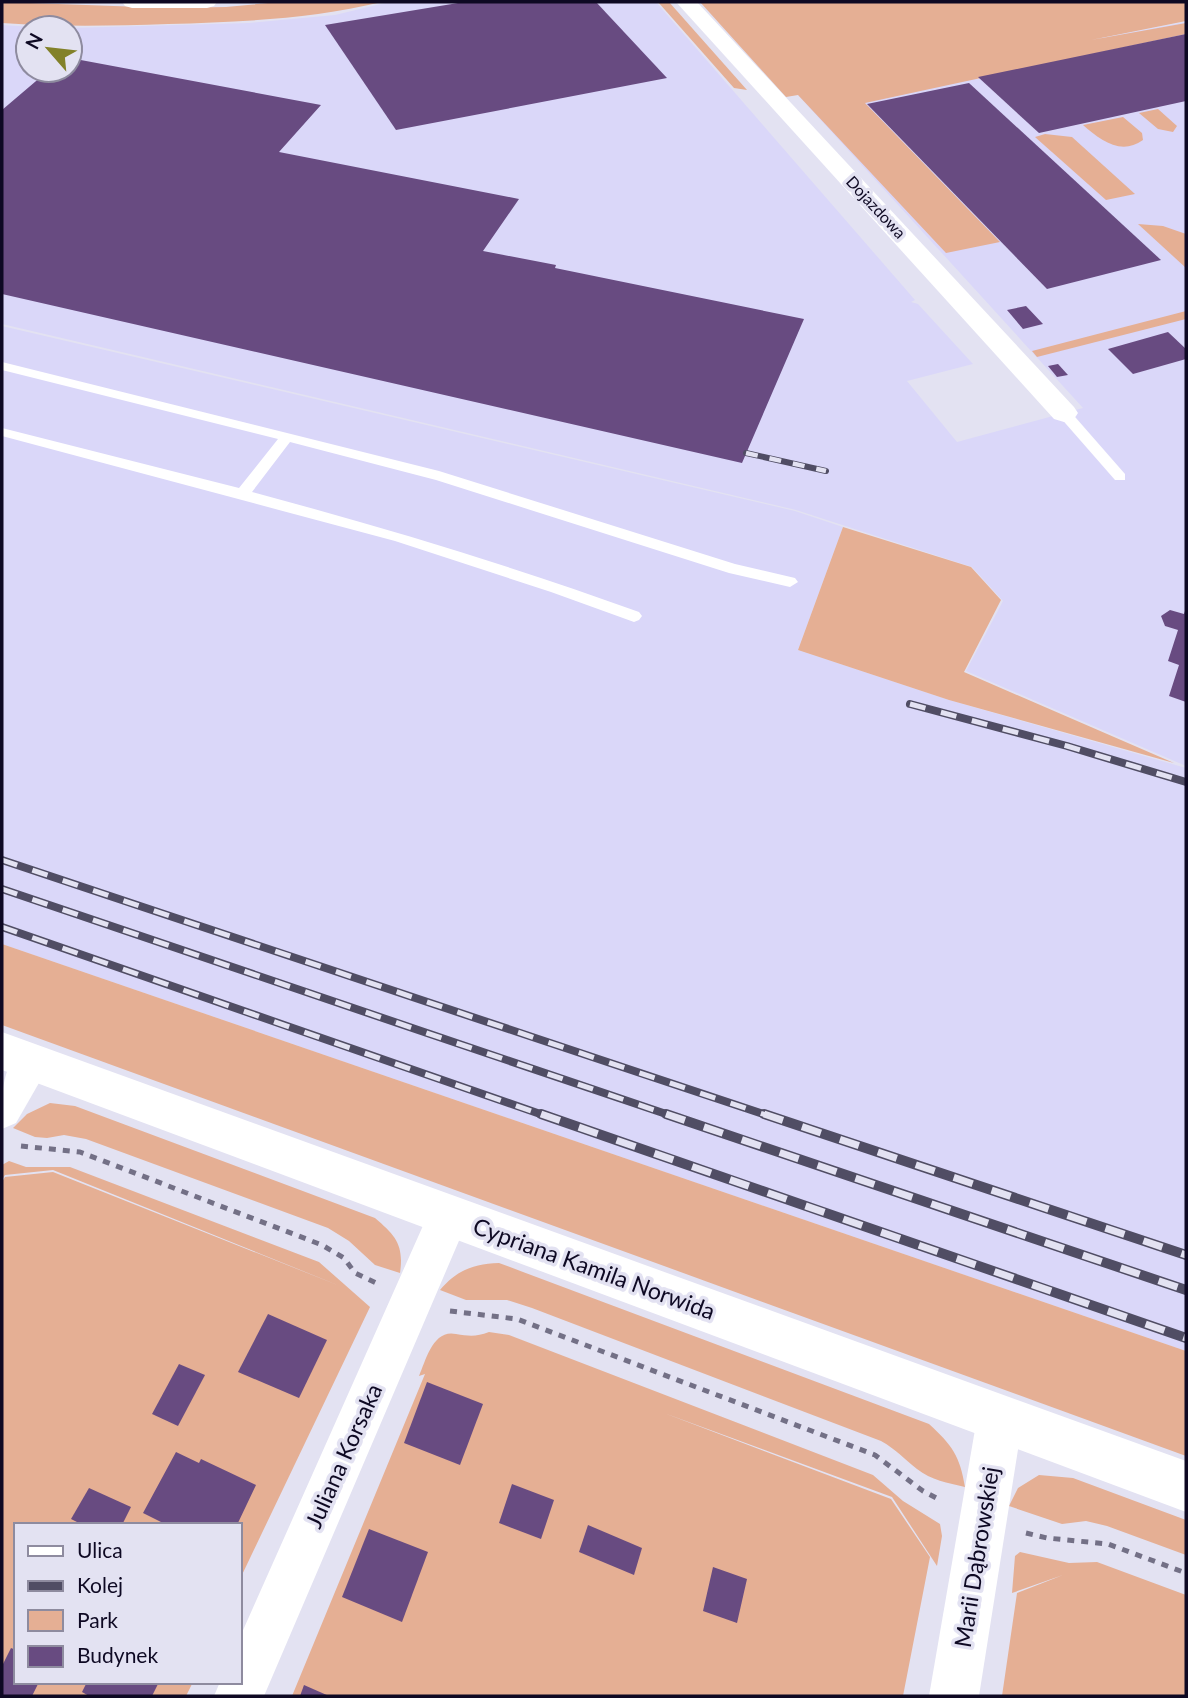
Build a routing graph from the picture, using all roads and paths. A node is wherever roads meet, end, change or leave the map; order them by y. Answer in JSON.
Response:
{"nodes":[{"id":1,"x":132,"y":2,"type":"edge"},
{"id":2,"x":207,"y":2,"type":"edge"},
{"id":3,"x":686,"y":2,"type":"edge"},
{"id":4,"x":2,"y":366,"type":"edge"},
{"id":5,"x":1064,"y":414,"type":"joint"},
{"id":6,"x":2,"y":432,"type":"edge"},
{"id":7,"x":287,"y":437,"type":"junction"},
{"id":8,"x":1120,"y":477,"type":"dead end"},
{"id":9,"x":243,"y":495,"type":"junction"},
{"id":10,"x":790,"y":582,"type":"dead end"},
{"id":11,"x":634,"y":616,"type":"dead end"},
{"id":12,"x":17,"y":1057,"type":"edge"},
{"id":13,"x":10,"y":1127,"type":"edge"},
{"id":14,"x":449,"y":1215,"type":"junction"},
{"id":15,"x":386,"y":1287,"type":"dead end"},
{"id":16,"x":441,"y":1307,"type":"dead end"},
{"id":17,"x":1000,"y":1418,"type":"junction"},
{"id":18,"x":1186,"y":1487,"type":"edge"},
{"id":19,"x":953,"y":1505,"type":"dead end"},
{"id":20,"x":1023,"y":1531,"type":"dead end"},
{"id":21,"x":1186,"y":1573,"type":"edge"},
{"id":22,"x":239,"y":1696,"type":"edge"},
{"id":23,"x":954,"y":1696,"type":"edge"}],
"edges":[{"from":1,"to":2,"type":"street"},
{"from":3,"to":5,"type":"street","name":"Dojazdowa"},
{"from":4,"to":7,"type":"lane"},
{"from":5,"to":8,"type":"lane"},
{"from":6,"to":9,"type":"lane"},
{"from":7,"to":9,"type":"lane"},
{"from":7,"to":10,"type":"lane"},
{"from":9,"to":11,"type":"lane"},
{"from":12,"to":13,"type":"street"},
{"from":12,"to":14,"type":"street","name":"Cypriana Kamila Norwida"},
{"from":13,"to":15,"type":"path"},
{"from":14,"to":17,"type":"street","name":"Cypriana Kamila Norwida"},
{"from":14,"to":22,"type":"street","name":"Juliana Korsaka"},
{"from":16,"to":19,"type":"path"},
{"from":17,"to":18,"type":"street","name":"Cypriana Kamila Norwida"},
{"from":17,"to":23,"type":"street","name":"Marii Dąbrowskiej"},
{"from":20,"to":21,"type":"path"}]}
